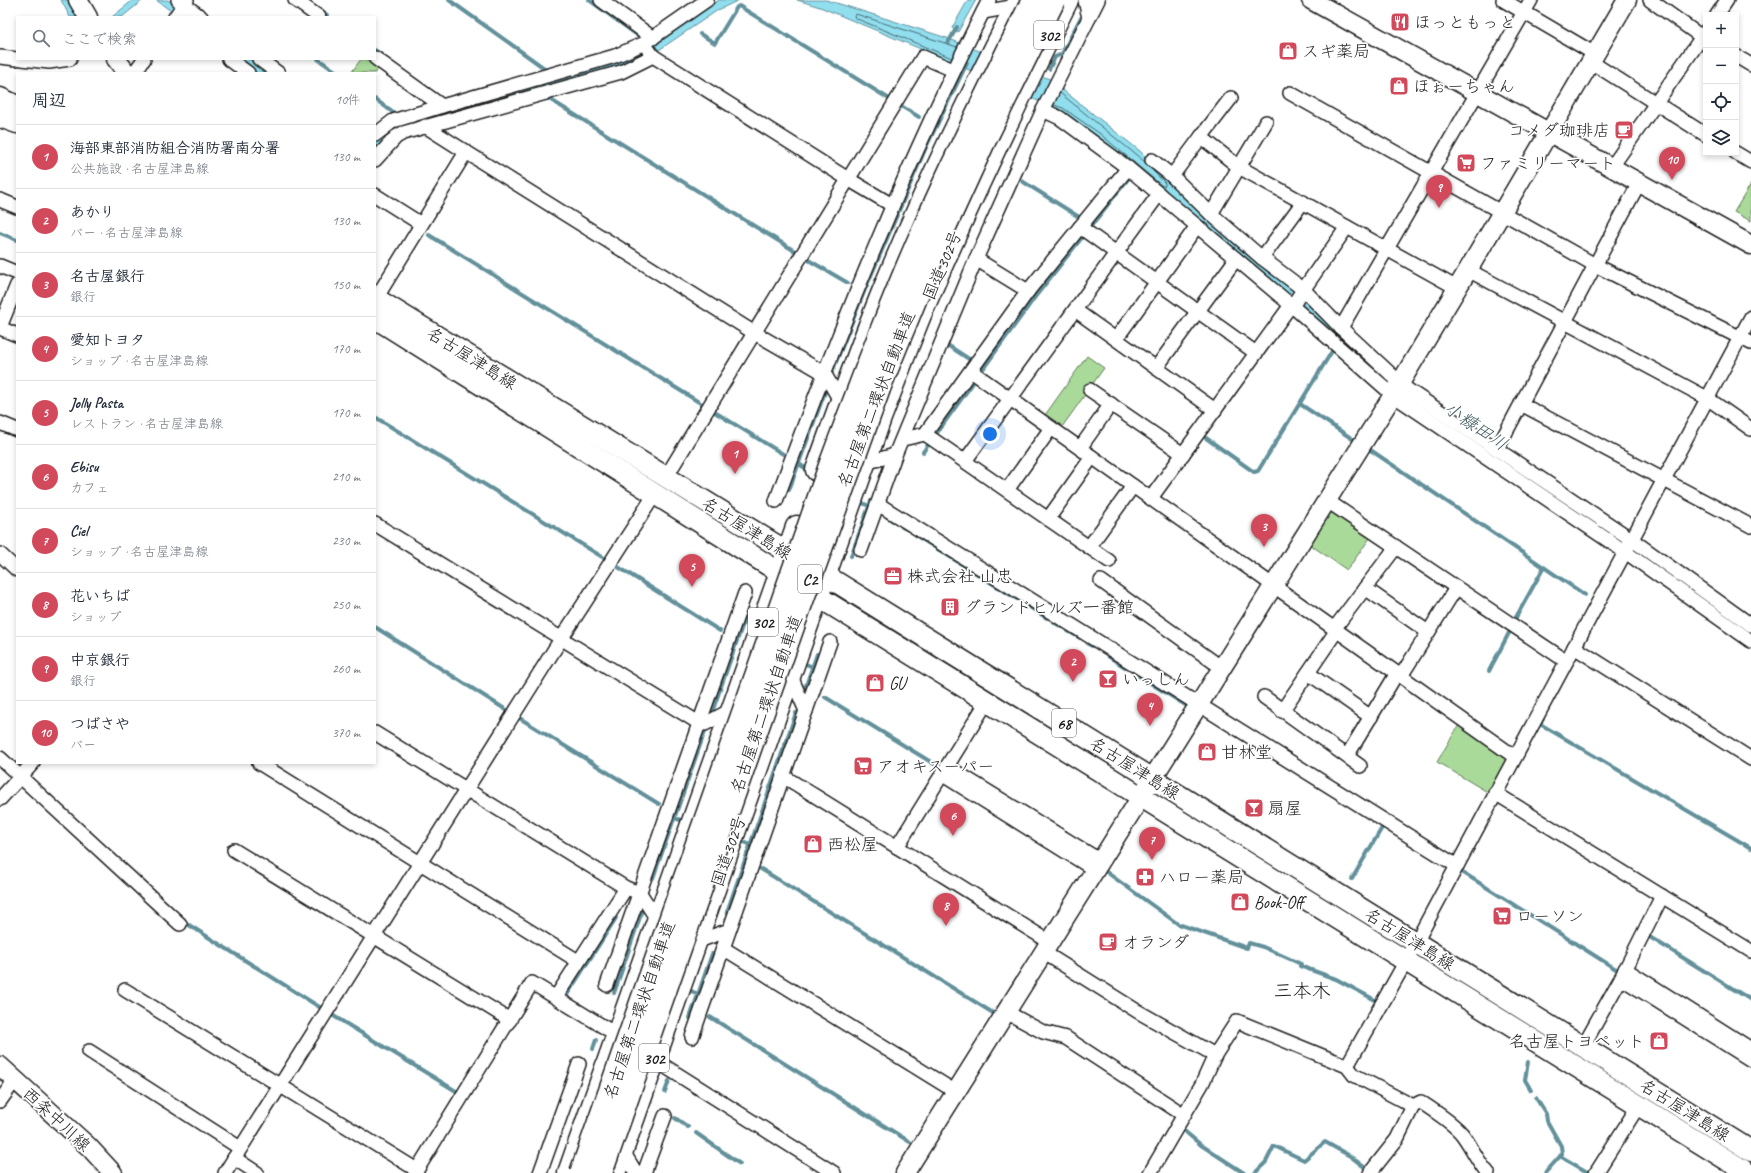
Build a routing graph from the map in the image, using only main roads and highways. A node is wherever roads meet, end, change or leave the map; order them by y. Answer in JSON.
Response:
{"nodes":[{"id":1,"x":1054,"y":0,"type":"edge"},
{"id":2,"x":1067,"y":0,"type":"edge"},
{"id":3,"x":1023,"y":2,"type":"edge"},
{"id":4,"x":0,"y":98,"type":"edge"},
{"id":5,"x":16,"y":106,"type":"edge"},
{"id":6,"x":0,"y":117,"type":"edge"},
{"id":7,"x":16,"y":123,"type":"edge"},
{"id":8,"x":376,"y":305,"type":"edge"},
{"id":9,"x":376,"y":305,"type":"edge"},
{"id":10,"x":788,"y":552,"type":"junction"},
{"id":11,"x":780,"y":572,"type":"junction"},
{"id":12,"x":825,"y":575,"type":"junction"},
{"id":13,"x":817,"y":596,"type":"junction"},
{"id":14,"x":1751,"y":1151,"type":"edge"},
{"id":15,"x":569,"y":1173,"type":"edge"},
{"id":16,"x":581,"y":1173,"type":"edge"},
{"id":17,"x":601,"y":1173,"type":"edge"},
{"id":18,"x":614,"y":1173,"type":"edge"},
{"id":19,"x":1748,"y":1173,"type":"edge"}],
"edges":[{"from":1,"to":17,"type":"highway","name":"名古屋第二環状自動車道","number":"C2","bridge":true},
{"from":2,"to":12,"type":"highway","name":"国道302号","number":"302"},
{"from":3,"to":10,"type":"highway","number":"302"},
{"from":3,"to":16,"type":"highway","name":"名古屋第二環状自動車道","number":"C2","bridge":true},
{"from":4,"to":5,"type":"main road"},
{"from":6,"to":7,"type":"main road"},
{"from":8,"to":10,"type":"main road","name":"名古屋津島線","number":"68"},
{"from":9,"to":11,"type":"main road","name":"名古屋津島線","number":"68"},
{"from":10,"to":11,"type":"highway","number":"302"},
{"from":10,"to":12,"type":"main road","name":"名古屋津島線","number":"68"},
{"from":11,"to":13,"type":"main road","name":"名古屋津島線","number":"68"},
{"from":11,"to":15,"type":"highway","number":"302"},
{"from":12,"to":13,"type":"highway","name":"国道302号","number":"302"},
{"from":12,"to":14,"type":"main road","name":"名古屋津島線","number":"68"},
{"from":13,"to":18,"type":"highway","name":"国道302号","number":"302"},
{"from":13,"to":19,"type":"main road","name":"名古屋津島線","number":"68"}]}
